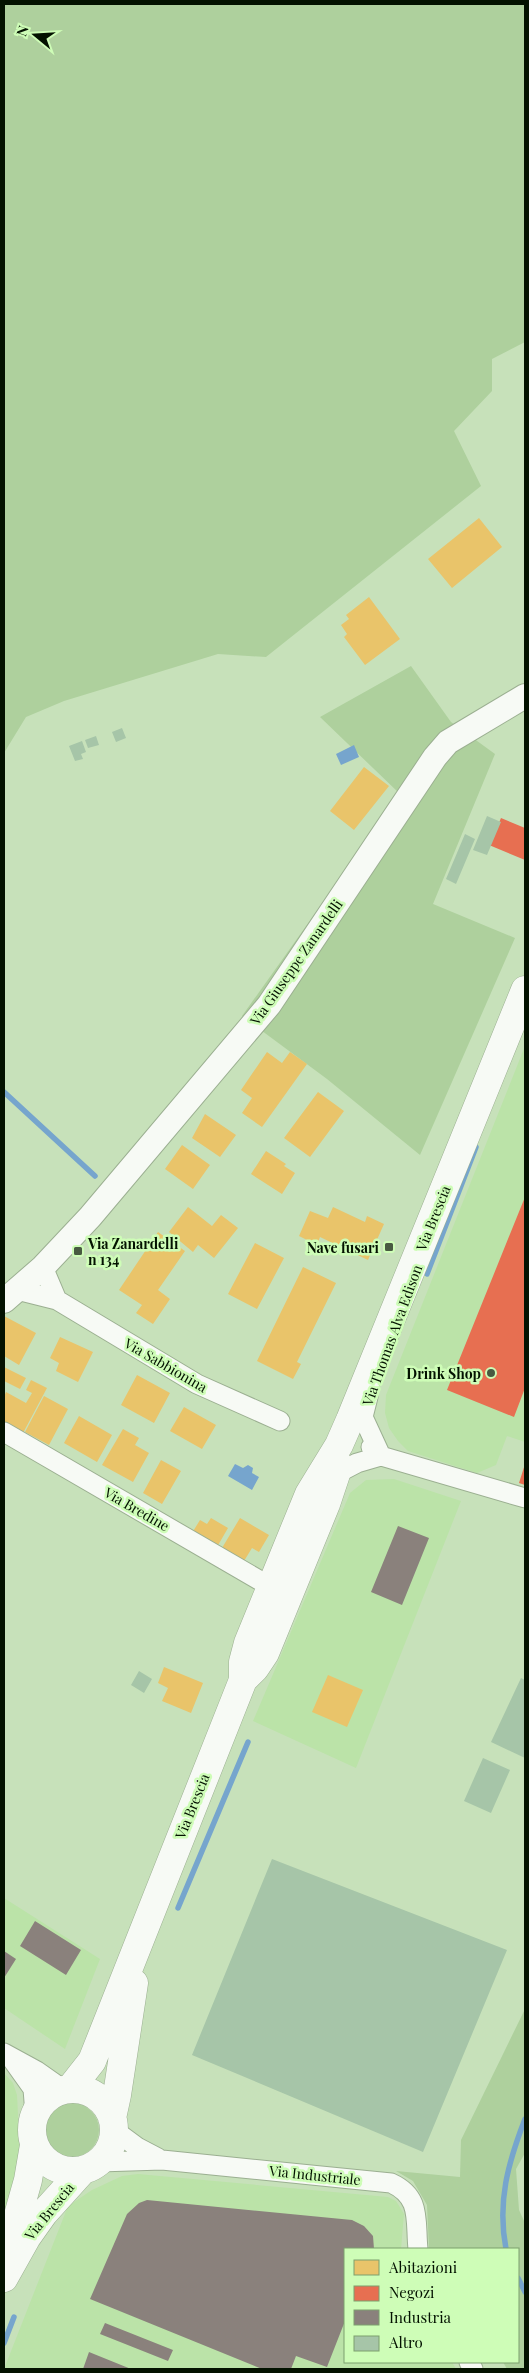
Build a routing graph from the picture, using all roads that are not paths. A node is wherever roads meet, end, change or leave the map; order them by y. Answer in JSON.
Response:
{"nodes":[{"id":1,"x":525,"y":696,"type":"edge"},
{"id":2,"x":525,"y":990,"type":"edge"},
{"id":3,"x":424,"y":1241,"type":"junction"},
{"id":4,"x":43,"y":1267,"type":"junction"},
{"id":5,"x":10,"y":1295,"type":"edge"},
{"id":6,"x":57,"y":1300,"type":"junction"},
{"id":7,"x":350,"y":1420,"type":"junction"},
{"id":8,"x":280,"y":1422,"type":"dead end"},
{"id":9,"x":4,"y":1432,"type":"edge"},
{"id":10,"x":339,"y":1445,"type":"junction"},
{"id":11,"x":381,"y":1456,"type":"junction"},
{"id":12,"x":336,"y":1474,"type":"junction"},
{"id":13,"x":525,"y":1498,"type":"edge"},
{"id":14,"x":270,"y":1587,"type":"junction"},
{"id":15,"x":242,"y":1680,"type":"junction"},
{"id":16,"x":141,"y":1932,"type":"junction"},
{"id":17,"x":5,"y":2053,"type":"edge"},
{"id":18,"x":67,"y":2090,"type":"junction"},
{"id":19,"x":35,"y":2114,"type":"junction"},
{"id":20,"x":113,"y":2124,"type":"junction"},
{"id":21,"x":34,"y":2146,"type":"junction"},
{"id":22,"x":162,"y":2160,"type":"junction"},
{"id":23,"x":90,"y":2166,"type":"junction"},
{"id":24,"x":418,"y":2248,"type":"edge"},
{"id":25,"x":4,"y":2263,"type":"edge"},
{"id":26,"x":4,"y":2278,"type":"edge"}],
"edges":[{"from":1,"to":4,"type":"street","name":"Via Giuseppe Zanardelli"},
{"from":2,"to":3,"type":"main road","name":"Via Brescia"},
{"from":3,"to":7,"type":"main road","name":"Via Brescia"},
{"from":3,"to":11,"type":"street","name":"Via Thomas Alva Edison"},
{"from":4,"to":5,"type":"street","name":"Via Giuseppe Zanardelli"},
{"from":4,"to":6,"type":"street"},
{"from":5,"to":6,"type":"street","name":"Via Sabbionina"},
{"from":6,"to":8,"type":"street","name":"Via Sabbionina"},
{"from":7,"to":10,"type":"main road","name":"Via Brescia"},
{"from":7,"to":11,"type":"street","name":"Via Thomas Alva Edison"},
{"from":9,"to":14,"type":"street","name":"Via Bredine"},
{"from":10,"to":12,"type":"main road","name":"Via Brescia"},
{"from":10,"to":14,"type":"main road","name":"Via Brescia"},
{"from":11,"to":12,"type":"street"},
{"from":11,"to":13,"type":"street","name":"Via Thomas Alva Edison"},
{"from":12,"to":15,"type":"main road","name":"Via Brescia"},
{"from":14,"to":15,"type":"main road","name":"Via Brescia"},
{"from":15,"to":16,"type":"main road","name":"Via Brescia"},
{"from":16,"to":18,"type":"main road","name":"Via Brescia"},
{"from":16,"to":20,"type":"main road","name":"Via Brescia"},
{"from":17,"to":18,"type":"street"},
{"from":17,"to":19,"type":"street"},
{"from":18,"to":19,"type":"main road","name":"Via Brescia"},
{"from":18,"to":20,"type":"main road"},
{"from":19,"to":21,"type":"main road","name":"Via Brescia"},
{"from":20,"to":22,"type":"street","name":"Via Industriale"},
{"from":20,"to":23,"type":"main road","name":"Via Brescia"},
{"from":21,"to":23,"type":"main road","name":"Via Brescia"},
{"from":21,"to":25,"type":"main road","name":"Via Brescia"},
{"from":22,"to":23,"type":"street","name":"Via Industriale"},
{"from":22,"to":24,"type":"street","name":"Via Industriale"},
{"from":23,"to":26,"type":"main road","name":"Via Brescia"}]}
